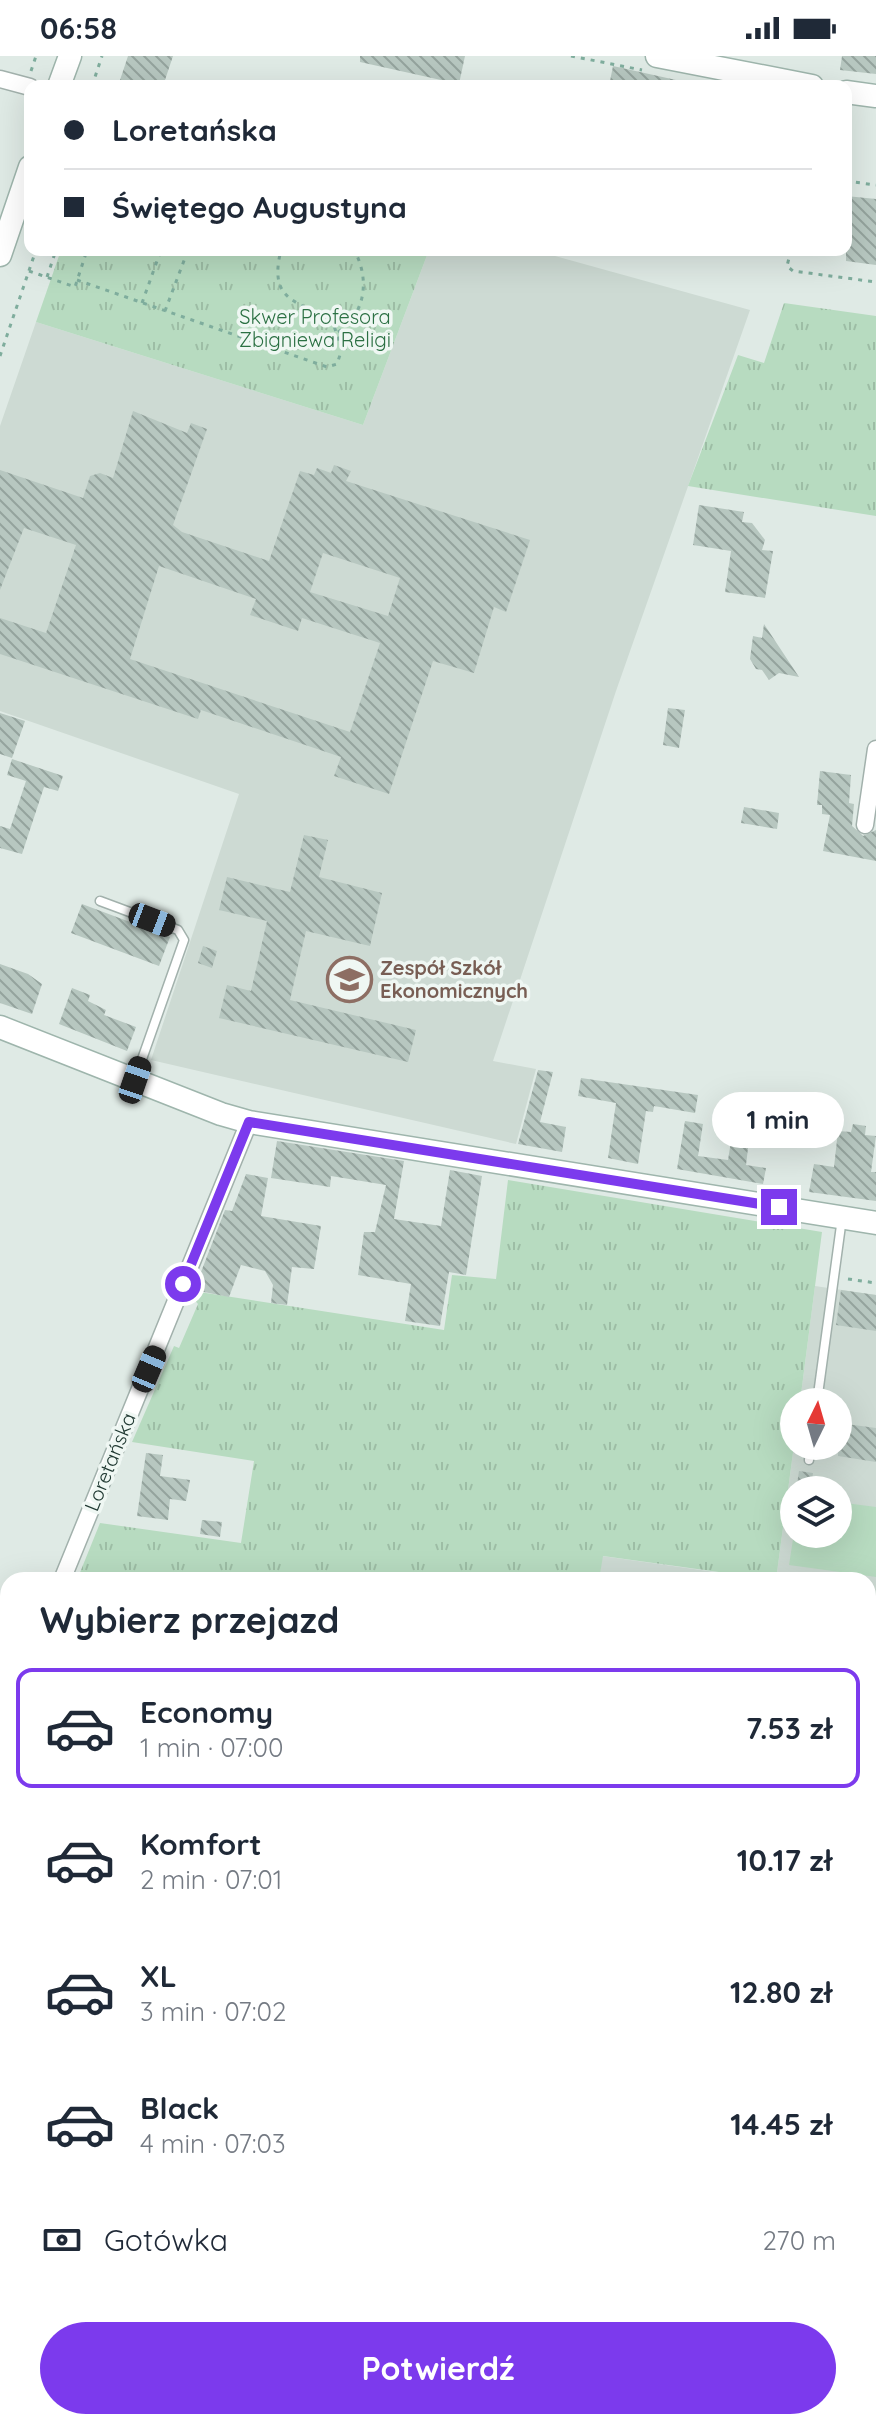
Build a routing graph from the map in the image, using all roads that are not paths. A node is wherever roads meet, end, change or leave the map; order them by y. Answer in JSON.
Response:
{"nodes":[{"id":1,"x":70,"y":56,"type":"edge"},
{"id":2,"x":657,"y":56,"type":"edge"},
{"id":3,"x":0,"y":79,"type":"edge"},
{"id":4,"x":61,"y":80,"type":"edge"},
{"id":5,"x":781,"y":80,"type":"edge"},
{"id":6,"x":24,"y":85,"type":"edge"},
{"id":7,"x":852,"y":93,"type":"edge"},
{"id":8,"x":876,"y":96,"type":"edge"},
{"id":9,"x":24,"y":185,"type":"edge"},
{"id":10,"x":0,"y":255,"type":"edge"},
{"id":11,"x":876,"y":749,"type":"edge"},
{"id":12,"x":865,"y":825,"type":"dead end"},
{"id":13,"x":100,"y":901,"type":"dead end"},
{"id":14,"x":0,"y":1027,"type":"edge"},
{"id":15,"x":135,"y":1080,"type":"junction"},
{"id":16,"x":249,"y":1122,"type":"junction"},
{"id":17,"x":842,"y":1217,"type":"junction"},
{"id":18,"x":876,"y":1223,"type":"edge"},
{"id":19,"x":819,"y":1388,"type":"edge"},
{"id":20,"x":65,"y":1572,"type":"edge"}],
"edges":[{"from":1,"to":4,"type":"street"},
{"from":2,"to":5,"type":"street"},
{"from":3,"to":6,"type":"street"},
{"from":7,"to":8,"type":"street"},
{"from":9,"to":10,"type":"street"},
{"from":11,"to":12,"type":"street"},
{"from":13,"to":15,"type":"lane"},
{"from":14,"to":15,"type":"street"},
{"from":15,"to":16,"type":"street"},
{"from":16,"to":17,"type":"street"},
{"from":16,"to":20,"type":"street","name":"Loretańska"},
{"from":17,"to":18,"type":"street"},
{"from":17,"to":19,"type":"lane"}]}
